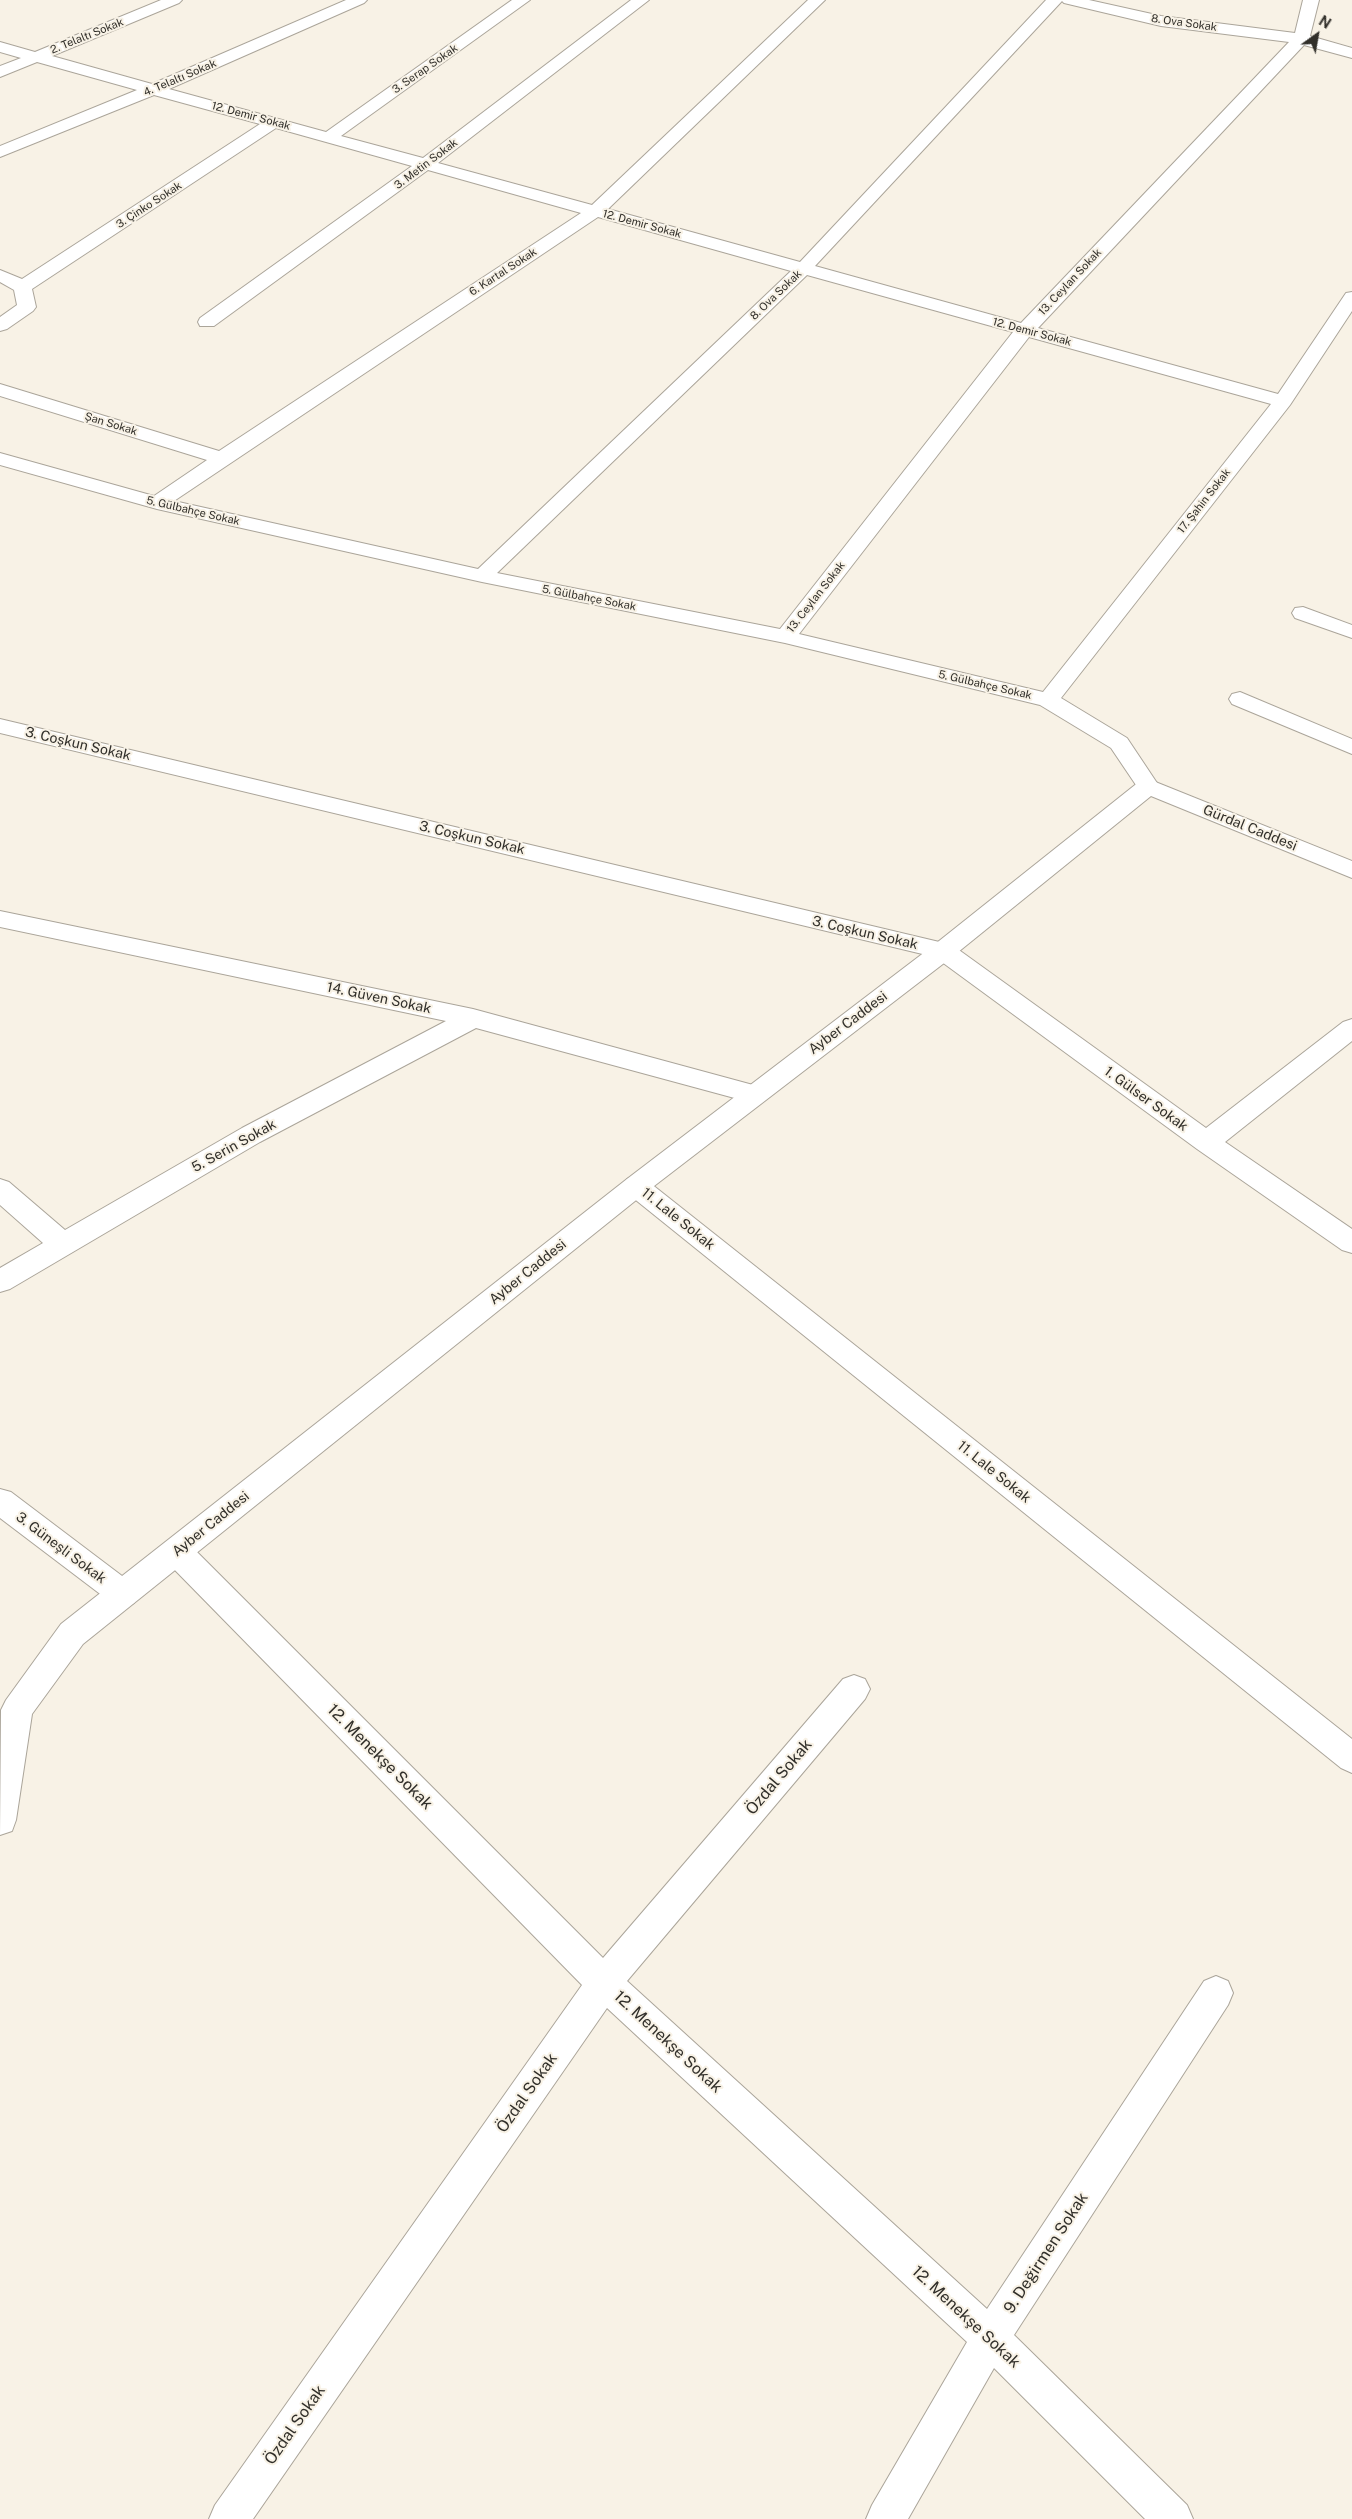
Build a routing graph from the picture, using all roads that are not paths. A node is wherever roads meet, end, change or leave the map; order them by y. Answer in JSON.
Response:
{"nodes":[{"id":1,"x":174,"y":0,"type":"edge"},
{"id":2,"x":359,"y":0,"type":"edge"},
{"id":3,"x":522,"y":0,"type":"edge"},
{"id":4,"x":641,"y":0,"type":"edge"},
{"id":5,"x":817,"y":0,"type":"edge"},
{"id":6,"x":1055,"y":0,"type":"edge"},
{"id":7,"x":1069,"y":0,"type":"edge"},
{"id":8,"x":1311,"y":0,"type":"edge"},
{"id":9,"x":1300,"y":38,"type":"junction"},
{"id":10,"x":0,"y":46,"type":"edge"},
{"id":11,"x":1352,"y":53,"type":"edge"},
{"id":12,"x":37,"y":57,"type":"junction"},
{"id":13,"x":0,"y":72,"type":"edge"},
{"id":14,"x":154,"y":89,"type":"junction"},
{"id":15,"x":274,"y":122,"type":"junction"},
{"id":16,"x":329,"y":137,"type":"junction"},
{"id":17,"x":0,"y":152,"type":"edge"},
{"id":18,"x":426,"y":164,"type":"junction"},
{"id":19,"x":596,"y":211,"type":"junction"},
{"id":20,"x":804,"y":268,"type":"junction"},
{"id":21,"x":0,"y":275,"type":"edge"},
{"id":22,"x":23,"y":287,"type":"junction"},
{"id":23,"x":1352,"y":297,"type":"edge"},
{"id":24,"x":207,"y":322,"type":"dead end"},
{"id":25,"x":0,"y":325,"type":"edge"},
{"id":26,"x":1025,"y":330,"type":"junction"},
{"id":27,"x":0,"y":390,"type":"edge"},
{"id":28,"x":1283,"y":401,"type":"junction"},
{"id":29,"x":222,"y":458,"type":"junction"},
{"id":30,"x":0,"y":459,"type":"edge"},
{"id":31,"x":157,"y":503,"type":"junction"},
{"id":32,"x":482,"y":576,"type":"junction"},
{"id":33,"x":1303,"y":613,"type":"dead end"},
{"id":34,"x":1352,"y":632,"type":"edge"},
{"id":35,"x":784,"y":638,"type":"junction"},
{"id":36,"x":1240,"y":698,"type":"dead end"},
{"id":37,"x":1048,"y":700,"type":"junction"},
{"id":38,"x":0,"y":726,"type":"edge"},
{"id":39,"x":1352,"y":747,"type":"edge"},
{"id":40,"x":1148,"y":786,"type":"junction"},
{"id":41,"x":1352,"y":870,"type":"edge"},
{"id":42,"x":0,"y":919,"type":"edge"},
{"id":43,"x":943,"y":951,"type":"junction"},
{"id":44,"x":473,"y":1018,"type":"junction"},
{"id":45,"x":1352,"y":1028,"type":"edge"},
{"id":46,"x":753,"y":1094,"type":"junction"},
{"id":47,"x":1206,"y":1142,"type":"junction"},
{"id":48,"x":636,"y":1186,"type":"junction"},
{"id":49,"x":0,"y":1189,"type":"edge"},
{"id":50,"x":1352,"y":1244,"type":"edge"},
{"id":51,"x":63,"y":1245,"type":"junction"},
{"id":52,"x":0,"y":1282,"type":"edge"},
{"id":53,"x":0,"y":1501,"type":"edge"},
{"id":54,"x":177,"y":1552,"type":"junction"},
{"id":55,"x":123,"y":1594,"type":"junction"},
{"id":56,"x":854,"y":1689,"type":"dead end"},
{"id":57,"x":1352,"y":1758,"type":"edge"},
{"id":58,"x":0,"y":1820,"type":"edge"},
{"id":59,"x":604,"y":1983,"type":"junction"},
{"id":60,"x":1216,"y":1993,"type":"dead end"},
{"id":61,"x":990,"y":2338,"type":"junction"},
{"id":62,"x":229,"y":2519,"type":"edge"},
{"id":63,"x":886,"y":2519,"type":"edge"},
{"id":64,"x":1173,"y":2519,"type":"edge"}],
"edges":[{"from":1,"to":12,"type":"street","name":"2. Telaltı Sokak"},
{"from":2,"to":14,"type":"street","name":"4. Telaltı Sokak"},
{"from":3,"to":16,"type":"street","name":"3. Serap Sokak"},
{"from":4,"to":18,"type":"street","name":"3. Metin Sokak"},
{"from":5,"to":19,"type":"street","name":"6. Kartal Sokak"},
{"from":6,"to":20,"type":"street","name":"8. Ova Sokak"},
{"from":7,"to":9,"type":"street","name":"8. Ova Sokak"},
{"from":8,"to":9,"type":"street"},
{"from":9,"to":11,"type":"street","name":"8. Ova Sokak"},
{"from":9,"to":26,"type":"street","name":"13. Ceylan Sokak"},
{"from":10,"to":12,"type":"street","name":"12. Demir Sokak"},
{"from":12,"to":13,"type":"street","name":"2. Telaltı Sokak"},
{"from":12,"to":14,"type":"street","name":"12. Demir Sokak"},
{"from":14,"to":15,"type":"street","name":"12. Demir Sokak"},
{"from":14,"to":17,"type":"street","name":"4. Telaltı Sokak"},
{"from":15,"to":16,"type":"street","name":"12. Demir Sokak"},
{"from":15,"to":22,"type":"street","name":"3. Çinko Sokak"},
{"from":16,"to":18,"type":"street","name":"12. Demir Sokak"},
{"from":18,"to":19,"type":"street","name":"12. Demir Sokak"},
{"from":18,"to":24,"type":"street","name":"3. Metin Sokak"},
{"from":19,"to":20,"type":"street","name":"12. Demir Sokak"},
{"from":19,"to":29,"type":"street","name":"6. Kartal Sokak"},
{"from":20,"to":26,"type":"street","name":"12. Demir Sokak"},
{"from":20,"to":32,"type":"street","name":"8. Ova Sokak"},
{"from":21,"to":22,"type":"street"},
{"from":22,"to":25,"type":"street"},
{"from":23,"to":28,"type":"street","name":"17. Şahin Sokak"},
{"from":26,"to":28,"type":"street","name":"12. Demir Sokak"},
{"from":26,"to":35,"type":"street","name":"13. Ceylan Sokak"},
{"from":27,"to":29,"type":"street","name":"Şan Sokak"},
{"from":28,"to":37,"type":"street","name":"17. Şahin Sokak"},
{"from":29,"to":31,"type":"street","name":"6. Kartal Sokak"},
{"from":30,"to":31,"type":"street","name":"5. Gülbahçe Sokak"},
{"from":31,"to":32,"type":"street","name":"5. Gülbahçe Sokak"},
{"from":32,"to":35,"type":"street","name":"5. Gülbahçe Sokak"},
{"from":33,"to":34,"type":"street"},
{"from":35,"to":37,"type":"street","name":"5. Gülbahçe Sokak"},
{"from":36,"to":39,"type":"street"},
{"from":37,"to":40,"type":"street","name":"5. Gülbahçe Sokak"},
{"from":38,"to":43,"type":"street","name":"3. Coşkun Sokak"},
{"from":40,"to":41,"type":"street","name":"Gürdal Caddesi"},
{"from":40,"to":43,"type":"street","name":"Ayber Caddesi"},
{"from":42,"to":44,"type":"street","name":"14. Güven Sokak"},
{"from":43,"to":46,"type":"street","name":"Ayber Caddesi"},
{"from":43,"to":47,"type":"street","name":"1. Gülser Sokak"},
{"from":44,"to":46,"type":"street","name":"14. Güven Sokak"},
{"from":44,"to":51,"type":"street","name":"5. Serin Sokak"},
{"from":45,"to":47,"type":"street"},
{"from":46,"to":48,"type":"street","name":"Ayber Caddesi"},
{"from":47,"to":50,"type":"street","name":"1. Gülser Sokak"},
{"from":48,"to":54,"type":"street","name":"Ayber Caddesi"},
{"from":48,"to":57,"type":"street","name":"11. Lale Sokak"},
{"from":49,"to":51,"type":"street"},
{"from":51,"to":52,"type":"street","name":"5. Serin Sokak"},
{"from":53,"to":55,"type":"street","name":"3. Güneşli Sokak"},
{"from":54,"to":55,"type":"street","name":"Ayber Caddesi"},
{"from":54,"to":59,"type":"street","name":"12. Menekşe Sokak"},
{"from":55,"to":58,"type":"street","name":"Ayber Caddesi"},
{"from":56,"to":59,"type":"street","name":"Özdal Sokak"},
{"from":59,"to":61,"type":"street","name":"12. Menekşe Sokak"},
{"from":59,"to":62,"type":"street","name":"Özdal Sokak"},
{"from":60,"to":61,"type":"street","name":"9. Değirmen Sokak"},
{"from":61,"to":63,"type":"street","name":"9. Değirmen Sokak"},
{"from":61,"to":64,"type":"street","name":"12. Menekşe Sokak"}]}
